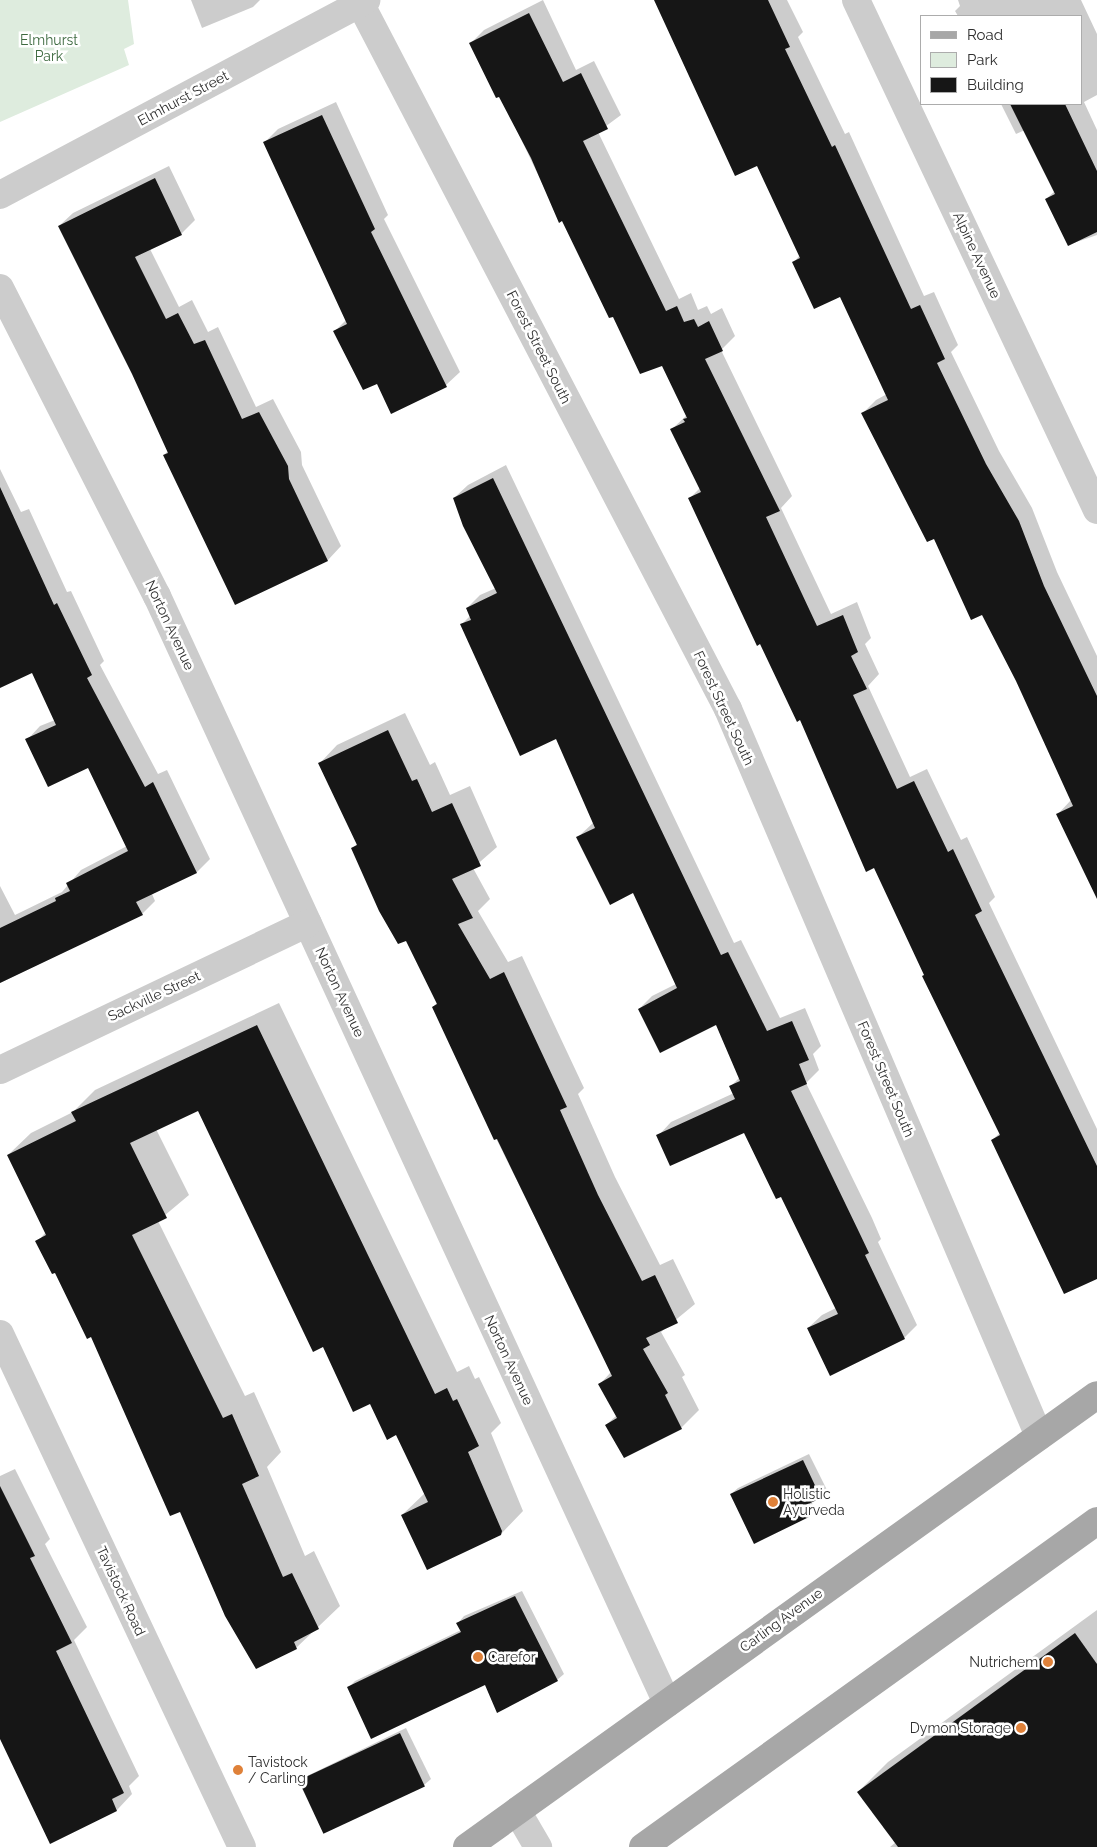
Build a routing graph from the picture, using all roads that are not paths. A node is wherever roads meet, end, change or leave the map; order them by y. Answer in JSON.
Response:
{"nodes":[{"id":1,"x":856,"y":0,"type":"edge"},
{"id":2,"x":363,"y":1,"type":"edge"},
{"id":3,"x":0,"y":195,"type":"edge"},
{"id":4,"x":0,"y":288,"type":"edge"},
{"id":5,"x":1097,"y":510,"type":"edge"},
{"id":6,"x":308,"y":923,"type":"junction"},
{"id":7,"x":0,"y":1070,"type":"edge"},
{"id":8,"x":0,"y":1334,"type":"edge"},
{"id":9,"x":1097,"y":1395,"type":"edge"},
{"id":10,"x":1039,"y":1436,"type":"junction"},
{"id":11,"x":1097,"y":1521,"type":"edge"},
{"id":12,"x":667,"y":1703,"type":"junction"},
{"id":13,"x":517,"y":1812,"type":"junction"},
{"id":14,"x":242,"y":1847,"type":"edge"},
{"id":15,"x":467,"y":1847,"type":"edge"},
{"id":16,"x":538,"y":1847,"type":"edge"},
{"id":17,"x":643,"y":1847,"type":"edge"}],
"edges":[{"from":1,"to":5,"type":"street","name":"Alpine Avenue"},
{"from":2,"to":3,"type":"street","name":"Elmhurst Street"},
{"from":2,"to":10,"type":"street","name":"Forest Street South"},
{"from":4,"to":6,"type":"street","name":"Norton Avenue"},
{"from":6,"to":7,"type":"street","name":"Sackville Street"},
{"from":6,"to":12,"type":"street","name":"Norton Avenue"},
{"from":8,"to":14,"type":"street","name":"Tavistock Road"},
{"from":9,"to":10,"type":"main road","name":"Carling Avenue"},
{"from":10,"to":12,"type":"main road","name":"Carling Avenue"},
{"from":11,"to":17,"type":"main road"},
{"from":12,"to":13,"type":"main road","name":"Carling Avenue"},
{"from":13,"to":15,"type":"main road","name":"Carling Avenue"},
{"from":13,"to":16,"type":"street"}]}
